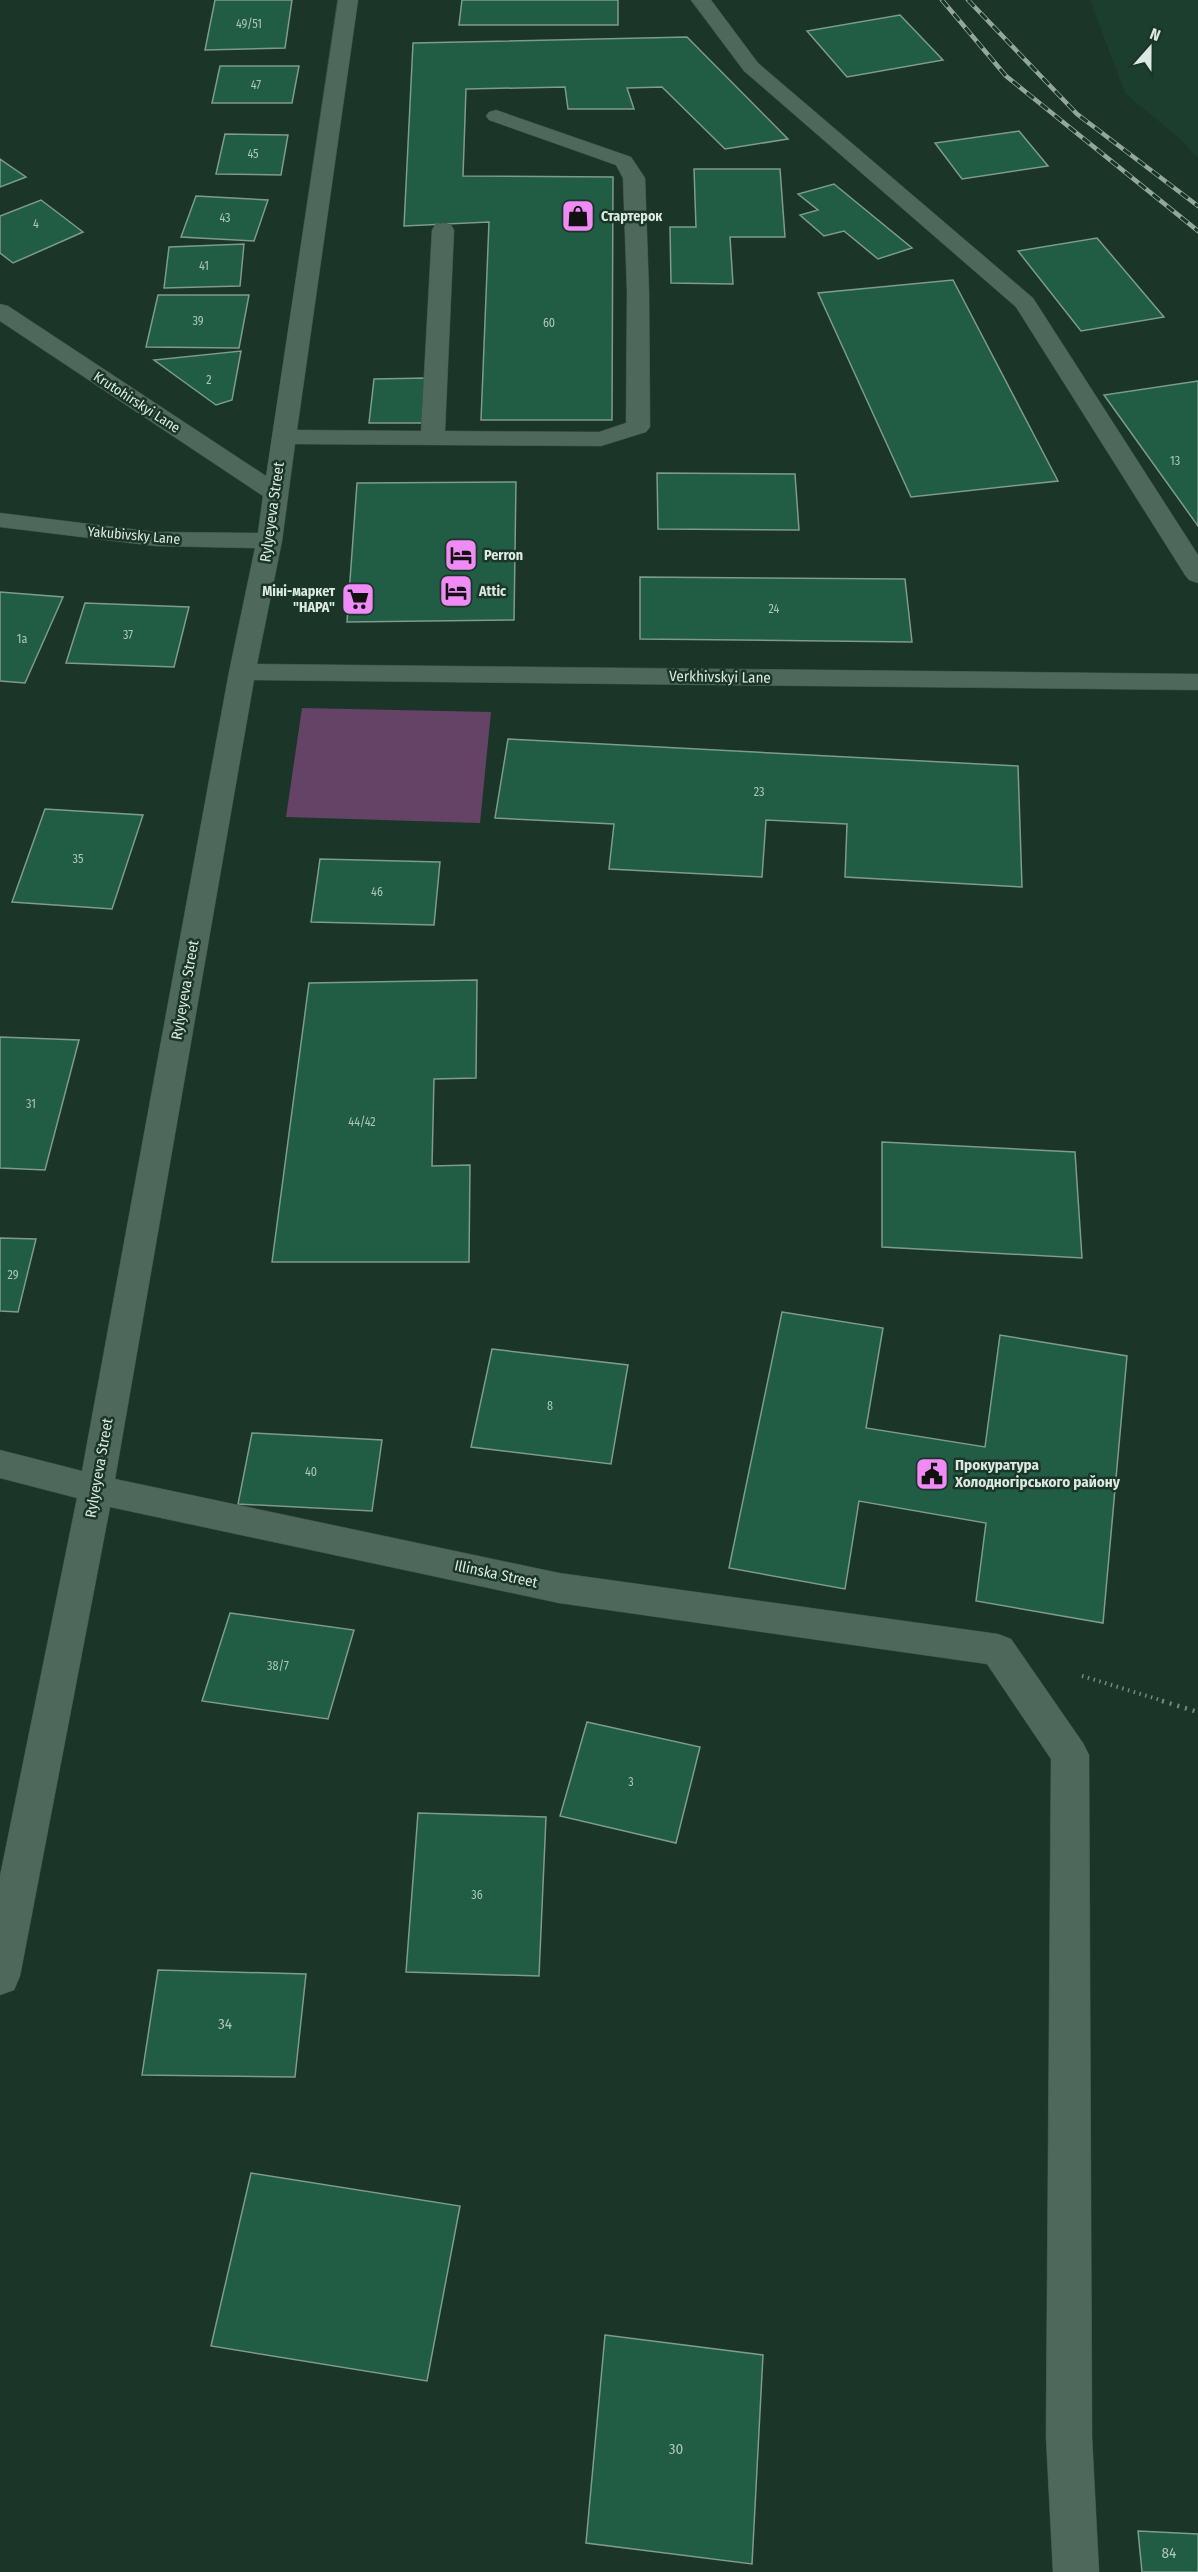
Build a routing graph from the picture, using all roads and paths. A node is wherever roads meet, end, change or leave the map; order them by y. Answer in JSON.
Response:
{"nodes":[{"id":1,"x":348,"y":0,"type":"edge"},
{"id":2,"x":701,"y":0,"type":"edge"},
{"id":3,"x":496,"y":116,"type":"dead end"},
{"id":4,"x":442,"y":230,"type":"dead end"},
{"id":5,"x":0,"y":311,"type":"edge"},
{"id":6,"x":283,"y":437,"type":"junction"},
{"id":7,"x":433,"y":438,"type":"junction"},
{"id":8,"x":275,"y":493,"type":"junction"},
{"id":9,"x":0,"y":520,"type":"edge"},
{"id":10,"x":269,"y":541,"type":"junction"},
{"id":11,"x":1198,"y":575,"type":"edge"},
{"id":12,"x":242,"y":672,"type":"junction"},
{"id":13,"x":1198,"y":682,"type":"edge"},
{"id":14,"x":0,"y":1464,"type":"edge"},
{"id":15,"x":96,"y":1489,"type":"junction"},
{"id":16,"x":1098,"y":1681,"type":"dead end"},
{"id":17,"x":1198,"y":1712,"type":"edge"},
{"id":18,"x":0,"y":1976,"type":"edge"},
{"id":19,"x":1076,"y":2572,"type":"edge"}],
"edges":[{"from":1,"to":6,"type":"street","name":"Rylyeyeva Street"},
{"from":2,"to":11,"type":"street"},
{"from":3,"to":7,"type":"street"},
{"from":4,"to":7,"type":"street"},
{"from":5,"to":8,"type":"street","name":"Krutohirskyi Lane"},
{"from":6,"to":7,"type":"street"},
{"from":6,"to":8,"type":"street","name":"Rylyeyeva Street"},
{"from":8,"to":10,"type":"street","name":"Rylyeyeva Street"},
{"from":9,"to":10,"type":"street","name":"Yakubivsky Lane"},
{"from":10,"to":12,"type":"street","name":"Rylyeyeva Street"},
{"from":12,"to":13,"type":"street","name":"Verkhivskyi Lane"},
{"from":12,"to":15,"type":"street","name":"Rylyeyeva Street"},
{"from":14,"to":15,"type":"street","name":"Illinska Street"},
{"from":15,"to":18,"type":"street","name":"Rylyeyeva Street"},
{"from":15,"to":19,"type":"street","name":"Illinska Street"},
{"from":16,"to":17,"type":"path"}]}
